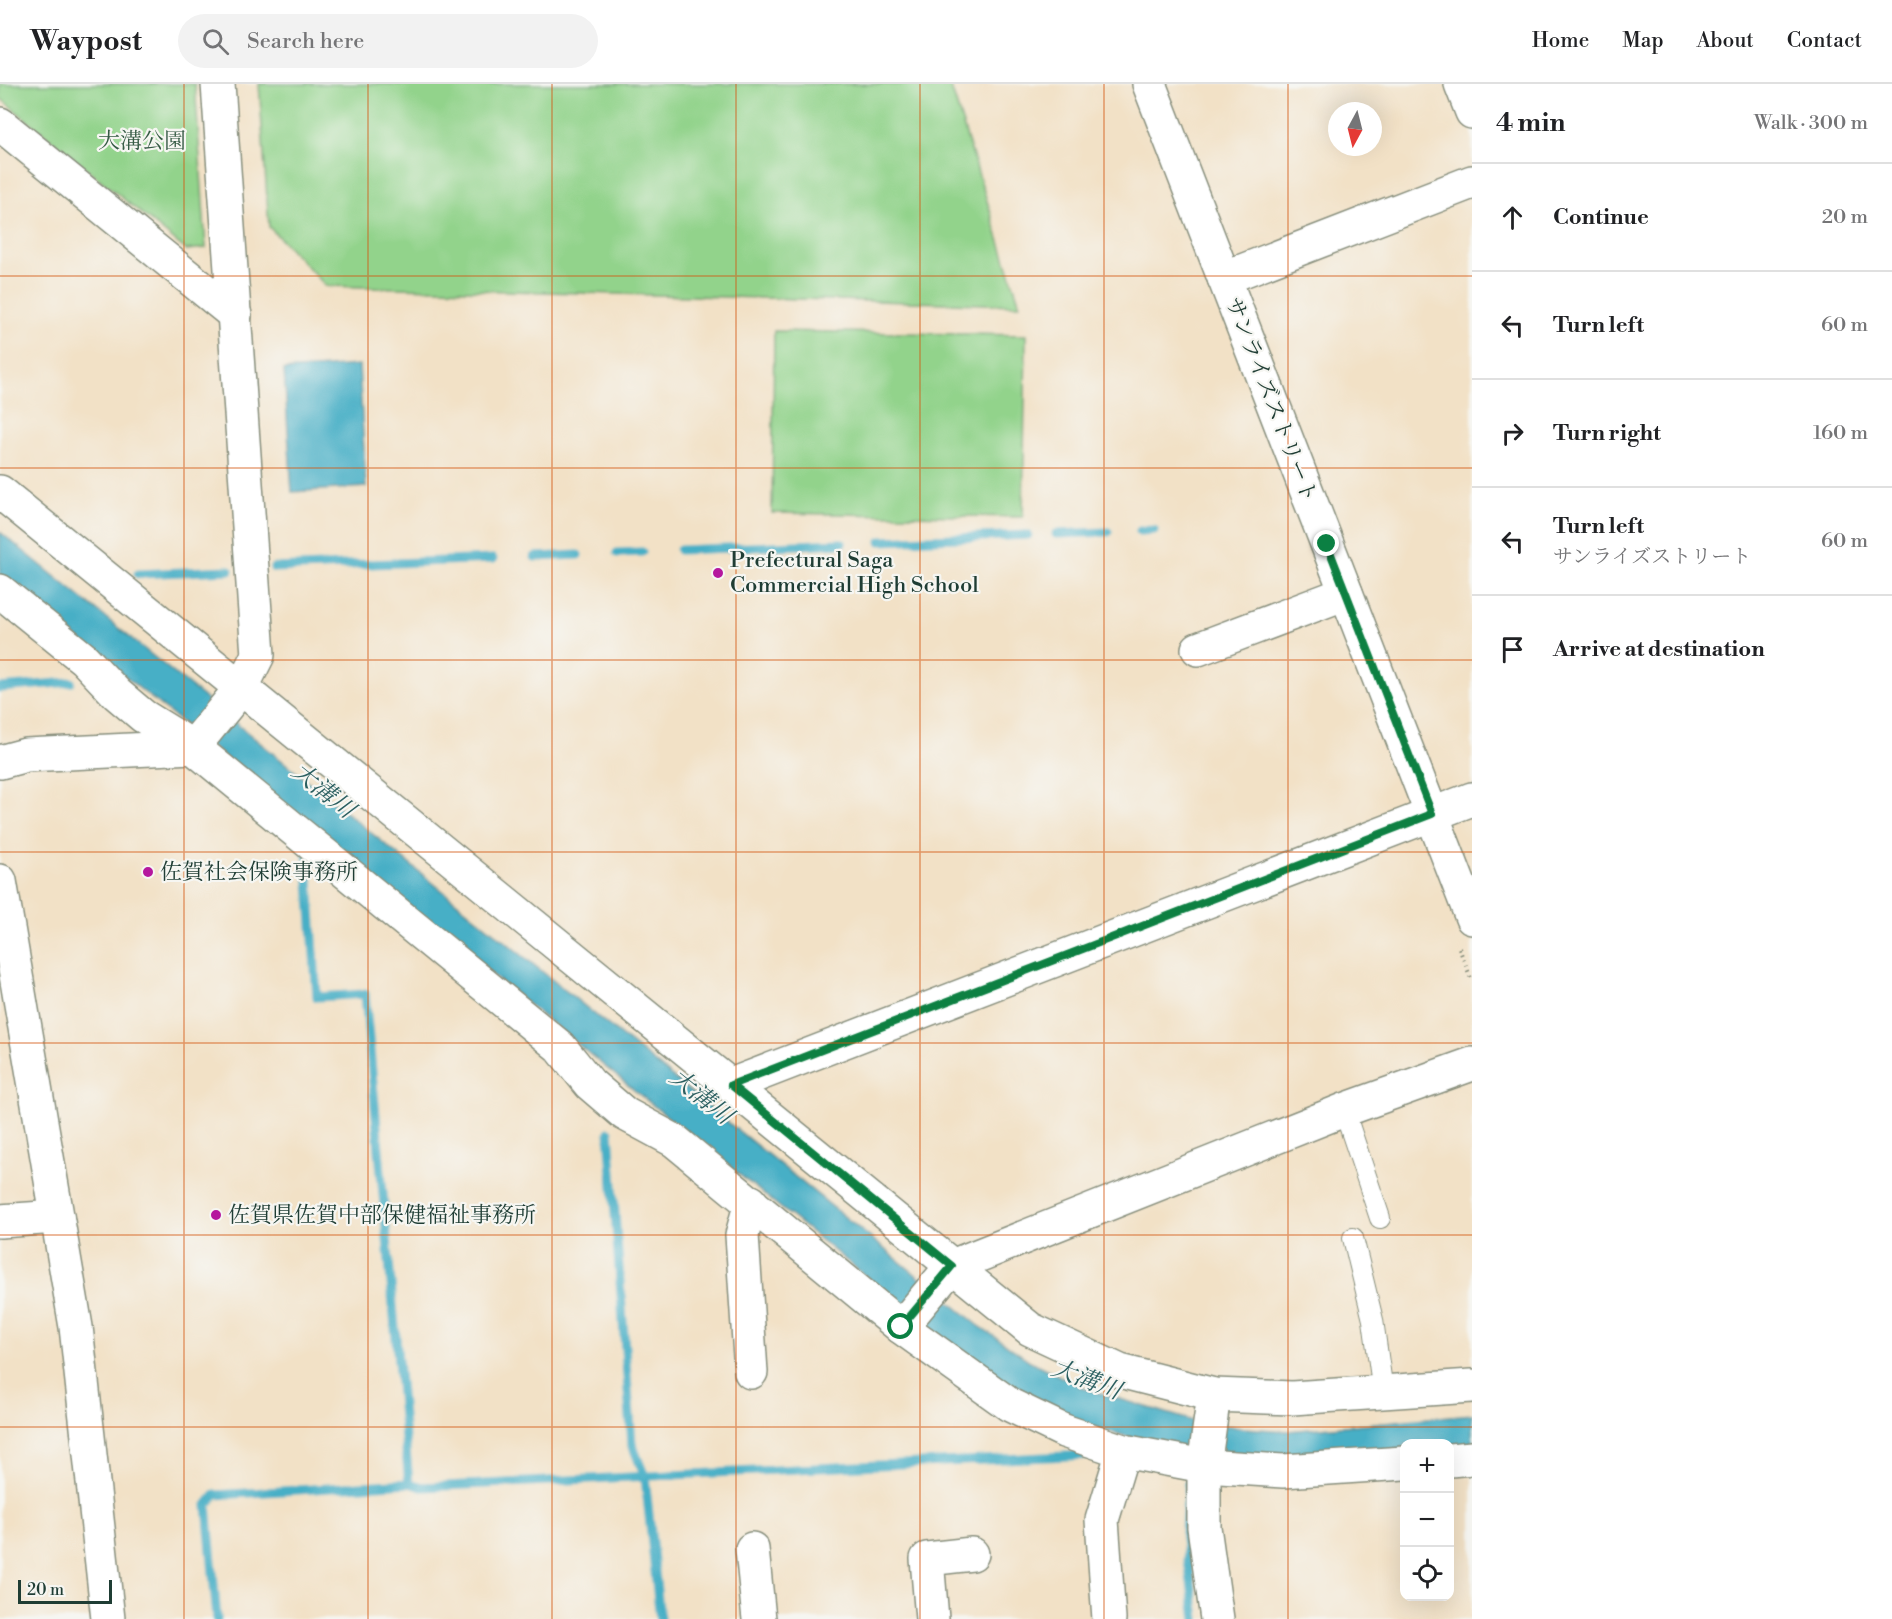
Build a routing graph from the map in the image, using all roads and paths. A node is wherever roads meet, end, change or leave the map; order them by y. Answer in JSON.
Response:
{"nodes":[{"id":1,"x":218,"y":84,"type":"edge"},
{"id":2,"x":1149,"y":84,"type":"edge"},
{"id":3,"x":1461,"y":84,"type":"edge"},
{"id":4,"x":1472,"y":112,"type":"edge"},
{"id":5,"x":0,"y":124,"type":"edge"},
{"id":6,"x":1472,"y":182,"type":"edge"},
{"id":7,"x":1224,"y":278,"type":"junction"},
{"id":8,"x":235,"y":315,"type":"junction"},
{"id":9,"x":0,"y":492,"type":"edge"},
{"id":10,"x":0,"y":591,"type":"edge"},
{"id":11,"x":1346,"y":593,"type":"junction"},
{"id":12,"x":1198,"y":649,"type":"dead end"},
{"id":13,"x":235,"y":696,"type":"junction"},
{"id":14,"x":193,"y":747,"type":"junction"},
{"id":15,"x":0,"y":762,"type":"edge"},
{"id":16,"x":1472,"y":799,"type":"edge"},
{"id":17,"x":1432,"y":814,"type":"junction"},
{"id":18,"x":0,"y":881,"type":"edge"},
{"id":19,"x":1472,"y":918,"type":"edge"},
{"id":20,"x":9,"y":990,"type":"edge"},
{"id":21,"x":1472,"y":1064,"type":"edge"},
{"id":22,"x":731,"y":1085,"type":"junction"},
{"id":23,"x":1344,"y":1110,"type":"junction"},
{"id":24,"x":751,"y":1202,"type":"junction"},
{"id":25,"x":57,"y":1217,"type":"junction"},
{"id":26,"x":1380,"y":1218,"type":"dead end"},
{"id":27,"x":0,"y":1221,"type":"edge"},
{"id":28,"x":1353,"y":1238,"type":"dead end"},
{"id":29,"x":945,"y":1274,"type":"junction"},
{"id":30,"x":901,"y":1327,"type":"junction"},
{"id":31,"x":751,"y":1372,"type":"dead end"},
{"id":32,"x":1472,"y":1386,"type":"edge"},
{"id":33,"x":1383,"y":1392,"type":"junction"},
{"id":34,"x":1213,"y":1405,"type":"junction"},
{"id":35,"x":1124,"y":1451,"type":"junction"},
{"id":36,"x":1472,"y":1458,"type":"edge"},
{"id":37,"x":1454,"y":1460,"type":"edge"},
{"id":38,"x":1400,"y":1463,"type":"edge"},
{"id":39,"x":1204,"y":1466,"type":"junction"},
{"id":40,"x":752,"y":1549,"type":"dead end"},
{"id":41,"x":972,"y":1554,"type":"dead end"},
{"id":42,"x":108,"y":1619,"type":"edge"},
{"id":43,"x":759,"y":1619,"type":"edge"},
{"id":44,"x":932,"y":1619,"type":"edge"},
{"id":45,"x":1108,"y":1619,"type":"edge"},
{"id":46,"x":1217,"y":1619,"type":"edge"}],
"edges":[{"from":1,"to":8,"type":"street"},
{"from":2,"to":7,"type":"street","name":"サンライズストリート"},
{"from":3,"to":4,"type":"street"},
{"from":5,"to":8,"type":"street"},
{"from":6,"to":7,"type":"street"},
{"from":7,"to":11,"type":"street","name":"サンライズストリート"},
{"from":8,"to":13,"type":"street"},
{"from":9,"to":13,"type":"street"},
{"from":10,"to":14,"type":"street"},
{"from":11,"to":12,"type":"street"},
{"from":11,"to":17,"type":"street","name":"サンライズストリート"},
{"from":13,"to":14,"type":"street"},
{"from":13,"to":22,"type":"street"},
{"from":14,"to":15,"type":"street"},
{"from":14,"to":24,"type":"street"},
{"from":16,"to":17,"type":"street"},
{"from":17,"to":19,"type":"street","name":"サンライズストリート"},
{"from":17,"to":22,"type":"street"},
{"from":18,"to":20,"type":"street"},
{"from":20,"to":25,"type":"street"},
{"from":21,"to":23,"type":"street"},
{"from":22,"to":29,"type":"street"},
{"from":23,"to":26,"type":"lane"},
{"from":23,"to":29,"type":"street"},
{"from":24,"to":30,"type":"street"},
{"from":24,"to":31,"type":"street"},
{"from":25,"to":27,"type":"street"},
{"from":25,"to":42,"type":"street"},
{"from":28,"to":33,"type":"lane"},
{"from":29,"to":30,"type":"street"},
{"from":29,"to":34,"type":"street"},
{"from":30,"to":35,"type":"street"},
{"from":32,"to":33,"type":"street"},
{"from":33,"to":34,"type":"street"},
{"from":34,"to":39,"type":"street"},
{"from":35,"to":39,"type":"street"},
{"from":35,"to":45,"type":"street"},
{"from":36,"to":37,"type":"street"},
{"from":38,"to":39,"type":"street"},
{"from":39,"to":46,"type":"street"},
{"from":40,"to":43,"type":"street"},
{"from":41,"to":44,"type":"street"}]}
